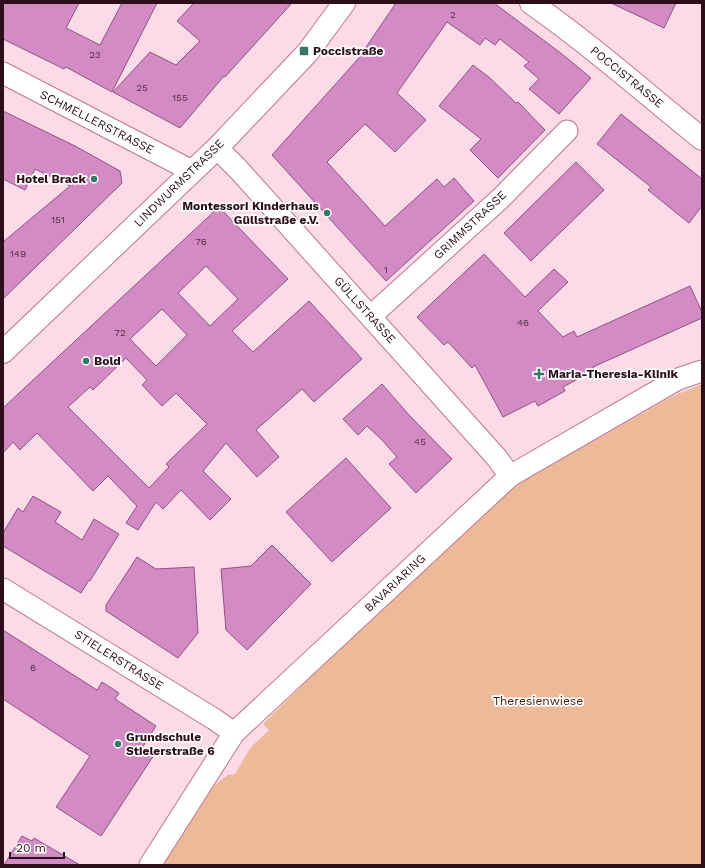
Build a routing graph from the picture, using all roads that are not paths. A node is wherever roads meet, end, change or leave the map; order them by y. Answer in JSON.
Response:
{"nodes":[{"id":1,"x":344,"y":3,"type":"edge"},
{"id":2,"x":531,"y":3,"type":"edge"},
{"id":3,"x":3,"y":73,"type":"edge"},
{"id":4,"x":567,"y":131,"type":"dead end"},
{"id":5,"x":702,"y":139,"type":"edge"},
{"id":6,"x":217,"y":148,"type":"junction"},
{"id":7,"x":192,"y":171,"type":"junction"},
{"id":8,"x":371,"y":316,"type":"junction"},
{"id":9,"x":3,"y":352,"type":"edge"},
{"id":10,"x":702,"y":370,"type":"edge"},
{"id":11,"x":510,"y":476,"type":"junction"},
{"id":12,"x":3,"y":589,"type":"edge"},
{"id":13,"x":234,"y":733,"type":"junction"},
{"id":14,"x":150,"y":865,"type":"edge"}],
"edges":[{"from":1,"to":6,"type":"main road","name":"LINDWURMSTRASSE"},
{"from":2,"to":5,"type":"main road","name":"POCCISTRASSE"},
{"from":3,"to":7,"type":"street","name":"SCHMELLERSTRASSE"},
{"from":4,"to":8,"type":"street","name":"GRIMMSTRASSE"},
{"from":6,"to":7,"type":"main road","name":"LINDWURMSTRASSE"},
{"from":6,"to":8,"type":"street","name":"GÜLLSTRASSE"},
{"from":7,"to":9,"type":"main road","name":"LINDWURMSTRASSE"},
{"from":8,"to":11,"type":"street","name":"GÜLLSTRASSE"},
{"from":10,"to":11,"type":"street","name":"BAVARIARING"},
{"from":11,"to":13,"type":"street","name":"BAVARIARING"},
{"from":12,"to":13,"type":"street","name":"STIELERSTRASSE"},
{"from":13,"to":14,"type":"street","name":"BAVARIARING"}]}
